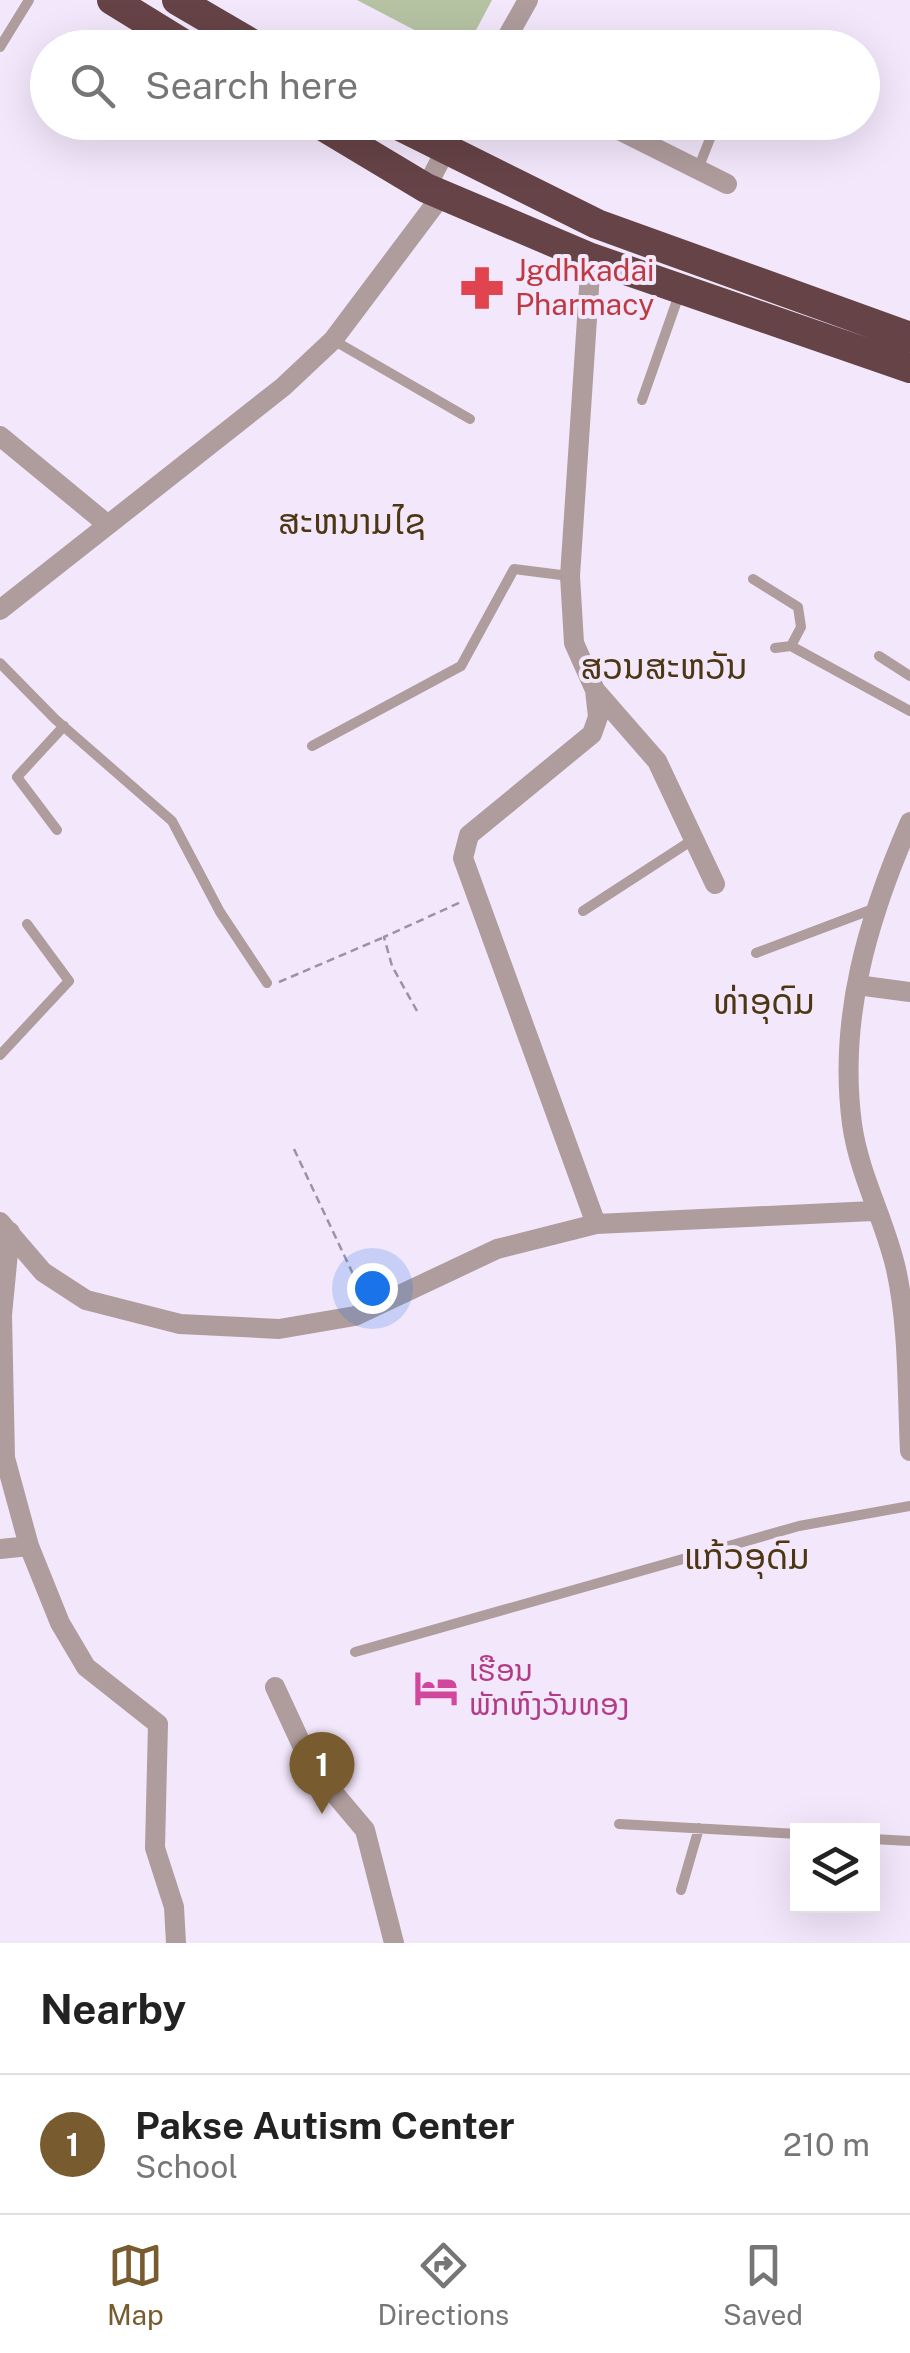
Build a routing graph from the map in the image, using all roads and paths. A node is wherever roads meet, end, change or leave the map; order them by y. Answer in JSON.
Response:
{"nodes":[{"id":1,"x":29,"y":0,"type":"edge"},
{"id":2,"x":112,"y":0,"type":"edge"},
{"id":3,"x":177,"y":0,"type":"edge"},
{"id":4,"x":528,"y":0,"type":"edge"},
{"id":5,"x":161,"y":30,"type":"edge"},
{"id":6,"x":228,"y":30,"type":"edge"},
{"id":7,"x":511,"y":30,"type":"edge"},
{"id":8,"x":0,"y":47,"type":"edge"},
{"id":9,"x":347,"y":140,"type":"edge"},
{"id":10,"x":423,"y":140,"type":"edge"},
{"id":11,"x":450,"y":140,"type":"edge"},
{"id":12,"x":639,"y":140,"type":"edge"},
{"id":13,"x":710,"y":140,"type":"edge"},
{"id":14,"x":444,"y":152,"type":"junction"},
{"id":15,"x":698,"y":169,"type":"junction"},
{"id":16,"x":727,"y":184,"type":"dead end"},
{"id":17,"x":434,"y":191,"type":"junction"},
{"id":18,"x":591,"y":258,"type":"junction"},
{"id":19,"x":680,"y":290,"type":"junction"},
{"id":20,"x":910,"y":337,"type":"edge"},
{"id":21,"x":333,"y":340,"type":"junction"},
{"id":22,"x":910,"y":368,"type":"edge"},
{"id":23,"x":642,"y":400,"type":"dead end"},
{"id":24,"x":470,"y":419,"type":"dead end"},
{"id":25,"x":0,"y":436,"type":"edge"},
{"id":26,"x":108,"y":525,"type":"junction"},
{"id":27,"x":570,"y":576,"type":"junction"},
{"id":28,"x":753,"y":579,"type":"dead end"},
{"id":29,"x":0,"y":610,"type":"edge"},
{"id":30,"x":791,"y":646,"type":"junction"},
{"id":31,"x":775,"y":648,"type":"dead end"},
{"id":32,"x":879,"y":656,"type":"dead end"},
{"id":33,"x":0,"y":663,"type":"edge"},
{"id":34,"x":910,"y":676,"type":"edge"},
{"id":35,"x":595,"y":690,"type":"junction"},
{"id":36,"x":910,"y":711,"type":"edge"},
{"id":37,"x":64,"y":726,"type":"junction"},
{"id":38,"x":312,"y":746,"type":"dead end"},
{"id":39,"x":910,"y":822,"type":"edge"},
{"id":40,"x":57,"y":830,"type":"dead end"},
{"id":41,"x":694,"y":839,"type":"junction"},
{"id":42,"x":715,"y":884,"type":"dead end"},
{"id":43,"x":476,"y":895,"type":"junction"},
{"id":44,"x":873,"y":909,"type":"junction"},
{"id":45,"x":583,"y":910,"type":"dead end"},
{"id":46,"x":27,"y":924,"type":"dead end"},
{"id":47,"x":384,"y":937,"type":"junction"},
{"id":48,"x":756,"y":953,"type":"dead end"},
{"id":49,"x":268,"y":983,"type":"joint"},
{"id":50,"x":857,"y":985,"type":"junction"},
{"id":51,"x":910,"y":992,"type":"edge"},
{"id":52,"x":417,"y":1011,"type":"dead end"},
{"id":53,"x":0,"y":1055,"type":"edge"},
{"id":54,"x":294,"y":1149,"type":"dead end"},
{"id":55,"x":874,"y":1211,"type":"junction"},
{"id":56,"x":596,"y":1224,"type":"junction"},
{"id":57,"x":5,"y":1227,"type":"edge"},
{"id":58,"x":903,"y":1270,"type":"edge"},
{"id":59,"x":370,"y":1310,"type":"junction"},
{"id":60,"x":910,"y":1451,"type":"edge"},
{"id":61,"x":910,"y":1506,"type":"edge"},
{"id":62,"x":29,"y":1546,"type":"junction"},
{"id":63,"x":0,"y":1548,"type":"edge"},
{"id":64,"x":355,"y":1652,"type":"dead end"},
{"id":65,"x":275,"y":1688,"type":"dead end"},
{"id":66,"x":619,"y":1824,"type":"dead end"},
{"id":67,"x":699,"y":1828,"type":"junction"},
{"id":68,"x":790,"y":1834,"type":"edge"},
{"id":69,"x":880,"y":1839,"type":"edge"},
{"id":70,"x":910,"y":1841,"type":"edge"},
{"id":71,"x":681,"y":1890,"type":"dead end"},
{"id":72,"x":176,"y":1943,"type":"edge"},
{"id":73,"x":394,"y":1943,"type":"edge"}],
"edges":[{"from":1,"to":8,"type":"lane"},
{"from":2,"to":5,"type":"highway"},
{"from":3,"to":6,"type":"highway"},
{"from":4,"to":7,"type":"street"},
{"from":9,"to":17,"type":"highway"},
{"from":10,"to":14,"type":"highway"},
{"from":11,"to":14,"type":"street"},
{"from":12,"to":15,"type":"street"},
{"from":13,"to":15,"type":"lane"},
{"from":14,"to":17,"type":"street"},
{"from":14,"to":20,"type":"highway"},
{"from":15,"to":16,"type":"street"},
{"from":17,"to":18,"type":"highway"},
{"from":17,"to":21,"type":"street"},
{"from":18,"to":19,"type":"highway"},
{"from":18,"to":27,"type":"street"},
{"from":19,"to":22,"type":"highway"},
{"from":19,"to":23,"type":"lane"},
{"from":21,"to":24,"type":"lane"},
{"from":21,"to":26,"type":"street"},
{"from":25,"to":26,"type":"street"},
{"from":26,"to":29,"type":"street"},
{"from":27,"to":35,"type":"street"},
{"from":27,"to":38,"type":"lane"},
{"from":28,"to":30,"type":"lane"},
{"from":30,"to":31,"type":"lane"},
{"from":30,"to":36,"type":"lane"},
{"from":32,"to":34,"type":"lane"},
{"from":33,"to":37,"type":"lane"},
{"from":35,"to":41,"type":"street"},
{"from":35,"to":43,"type":"street"},
{"from":37,"to":40,"type":"lane"},
{"from":37,"to":49,"type":"lane"},
{"from":39,"to":44,"type":"street"},
{"from":41,"to":42,"type":"street"},
{"from":41,"to":45,"type":"lane"},
{"from":43,"to":47,"type":"path"},
{"from":43,"to":56,"type":"street"},
{"from":44,"to":48,"type":"lane"},
{"from":44,"to":50,"type":"street"},
{"from":46,"to":53,"type":"lane"},
{"from":47,"to":49,"type":"path"},
{"from":47,"to":52,"type":"path"},
{"from":50,"to":51,"type":"street"},
{"from":50,"to":55,"type":"street"},
{"from":54,"to":59,"type":"path"},
{"from":55,"to":56,"type":"street"},
{"from":55,"to":58,"type":"street"},
{"from":56,"to":59,"type":"street"},
{"from":57,"to":59,"type":"street"},
{"from":57,"to":62,"type":"street"},
{"from":58,"to":60,"type":"street"},
{"from":61,"to":64,"type":"lane"},
{"from":62,"to":63,"type":"street"},
{"from":62,"to":72,"type":"street"},
{"from":65,"to":73,"type":"street"},
{"from":66,"to":67,"type":"lane"},
{"from":67,"to":68,"type":"lane"},
{"from":67,"to":71,"type":"lane"},
{"from":69,"to":70,"type":"lane"}]}
